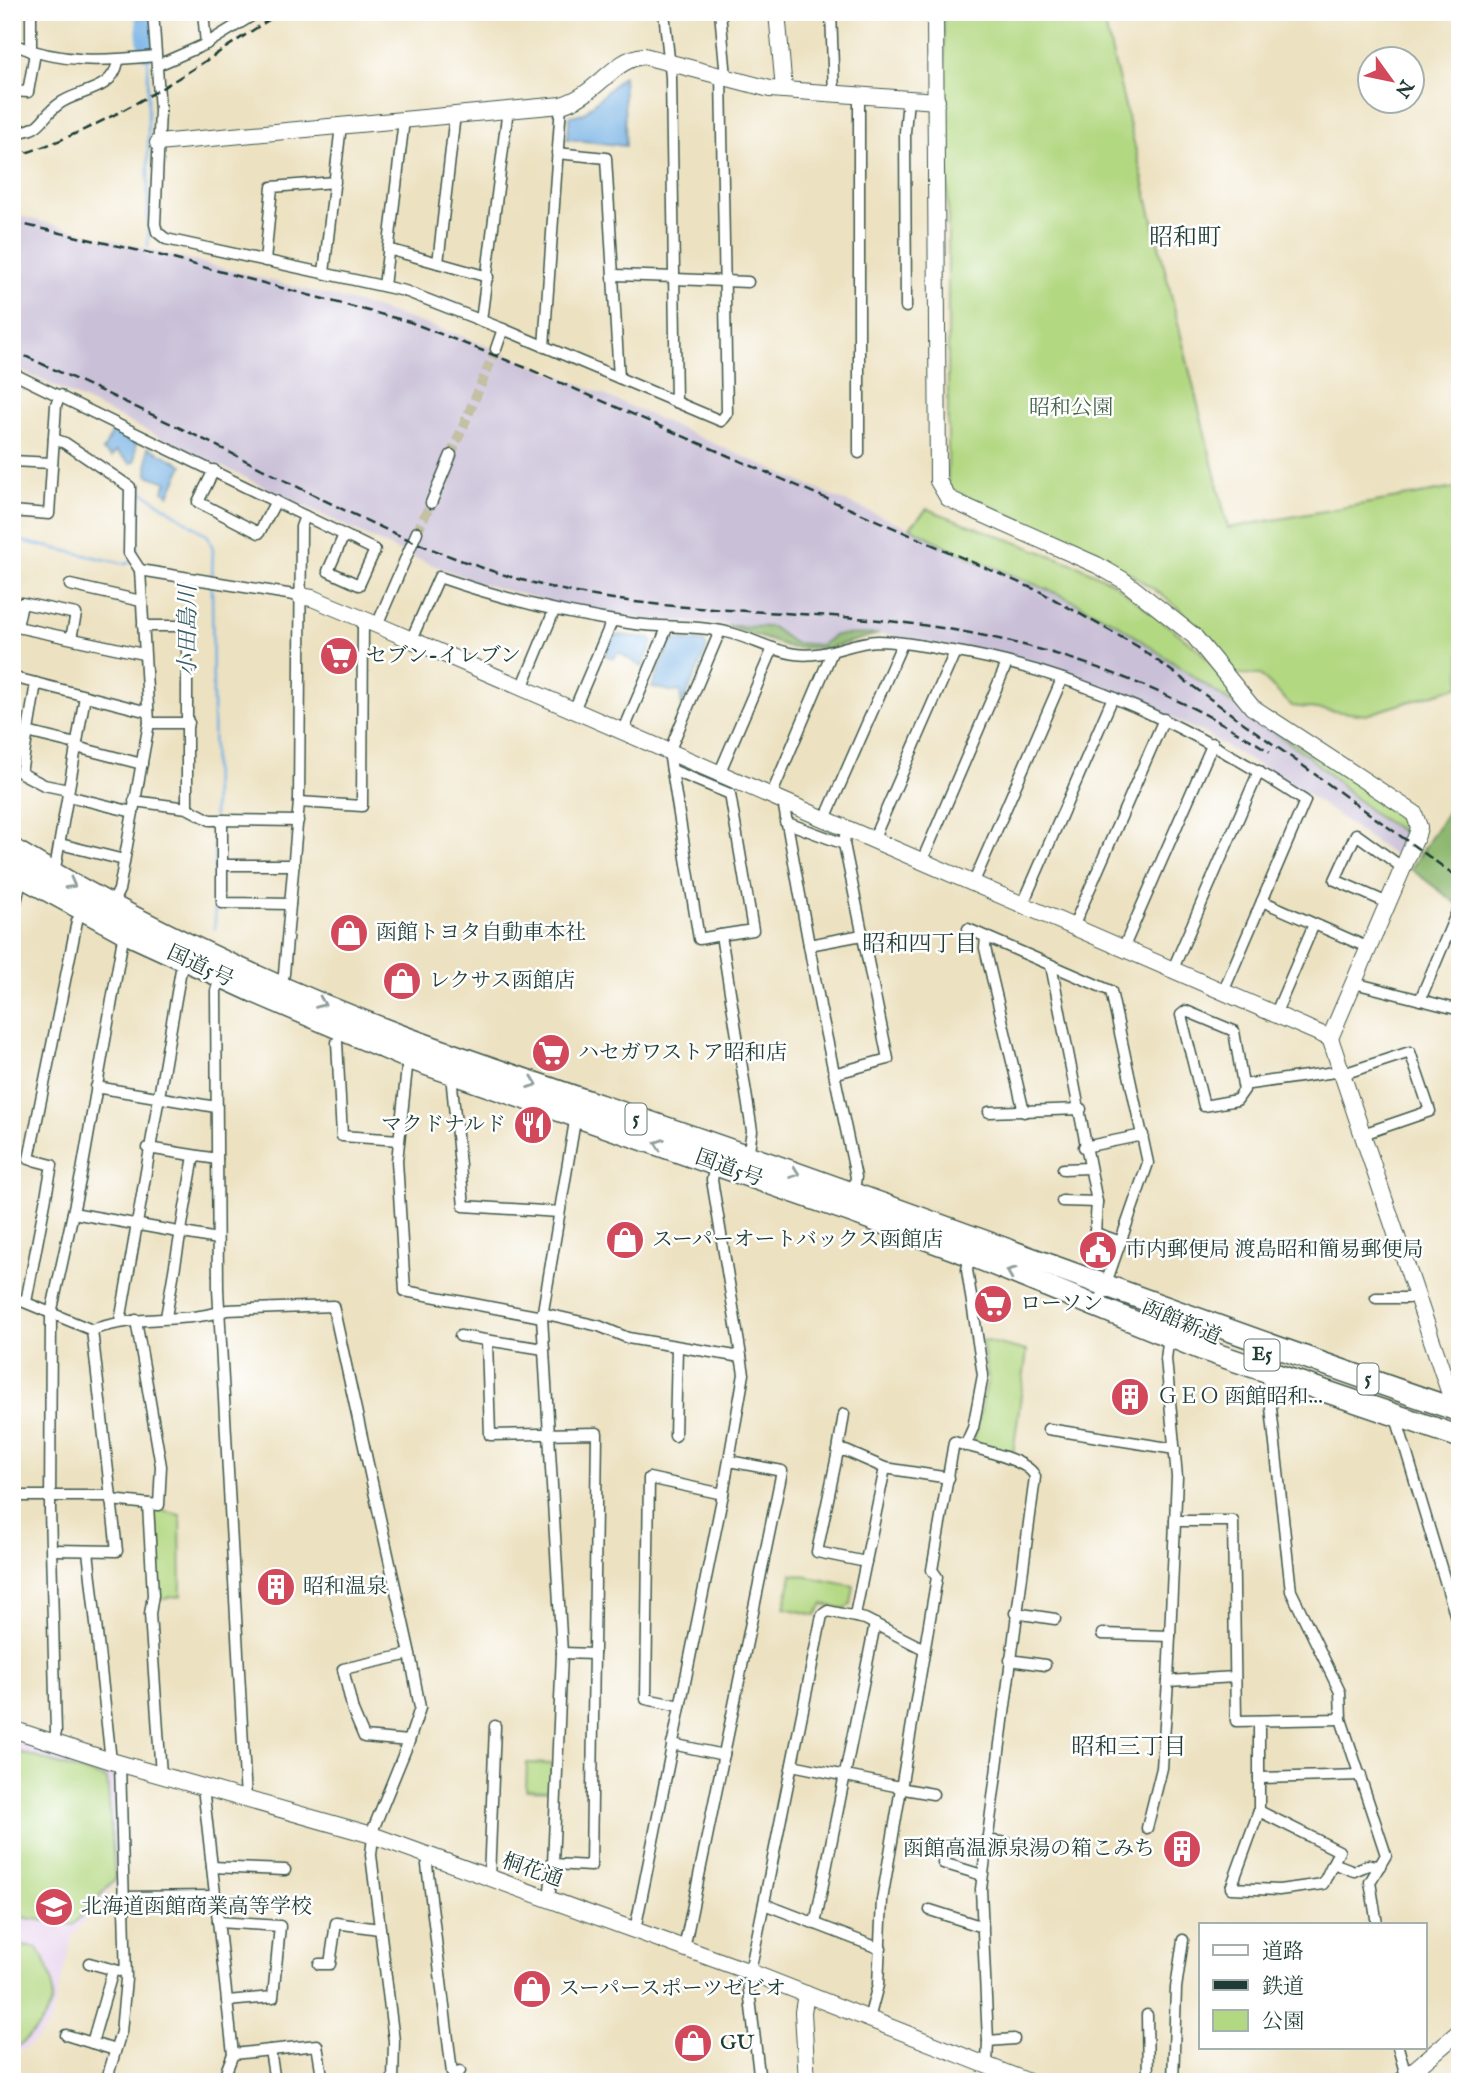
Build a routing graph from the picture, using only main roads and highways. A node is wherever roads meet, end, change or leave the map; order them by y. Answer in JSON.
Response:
{"nodes":[{"id":1,"x":12,"y":849,"type":"edge"},
{"id":2,"x":15,"y":880,"type":"edge"},
{"id":3,"x":222,"y":967,"type":"junction"},
{"id":4,"x":279,"y":994,"type":"junction"},
{"id":5,"x":579,"y":1107,"type":"junction"},
{"id":6,"x":851,"y":1202,"type":"junction"},
{"id":7,"x":1105,"y":1285,"type":"junction"},
{"id":8,"x":1172,"y":1328,"type":"junction"},
{"id":9,"x":1273,"y":1359,"type":"junction"},
{"id":10,"x":1458,"y":1414,"type":"edge"},
{"id":11,"x":1460,"y":1437,"type":"edge"}],
"edges":[{"from":1,"to":3,"type":"highway","name":"国道5号","number":"5","one_way":true},
{"from":2,"to":3,"type":"highway","name":"国道5号","number":"5"},
{"from":3,"to":4,"type":"highway","name":"国道5号","number":"5"},
{"from":4,"to":5,"type":"highway","name":"国道5号","number":"5","one_way":true},
{"from":4,"to":5,"type":"highway","name":"国道5号","number":"5"},
{"from":6,"to":5,"type":"highway","name":"国道5号","number":"5","one_way":true},
{"from":5,"to":6,"type":"highway","name":"国道5号","number":"5","one_way":true},
{"from":6,"to":7,"type":"highway","name":"国道5号","number":"5"},
{"from":8,"to":6,"type":"highway","name":"国道5号","number":"5","one_way":true},
{"from":7,"to":8,"type":"highway","name":"函館新道","number":"E5"},
{"from":7,"to":9,"type":"highway","name":"国道5号","number":"5"},
{"from":8,"to":9,"type":"highway","name":"函館新道","number":"E5"},
{"from":9,"to":10,"type":"highway","name":"国道5号","number":"5"},
{"from":9,"to":10,"type":"highway","name":"函館新道","number":"E5"},
{"from":9,"to":11,"type":"highway","name":"国道5号","number":"5"}]}
